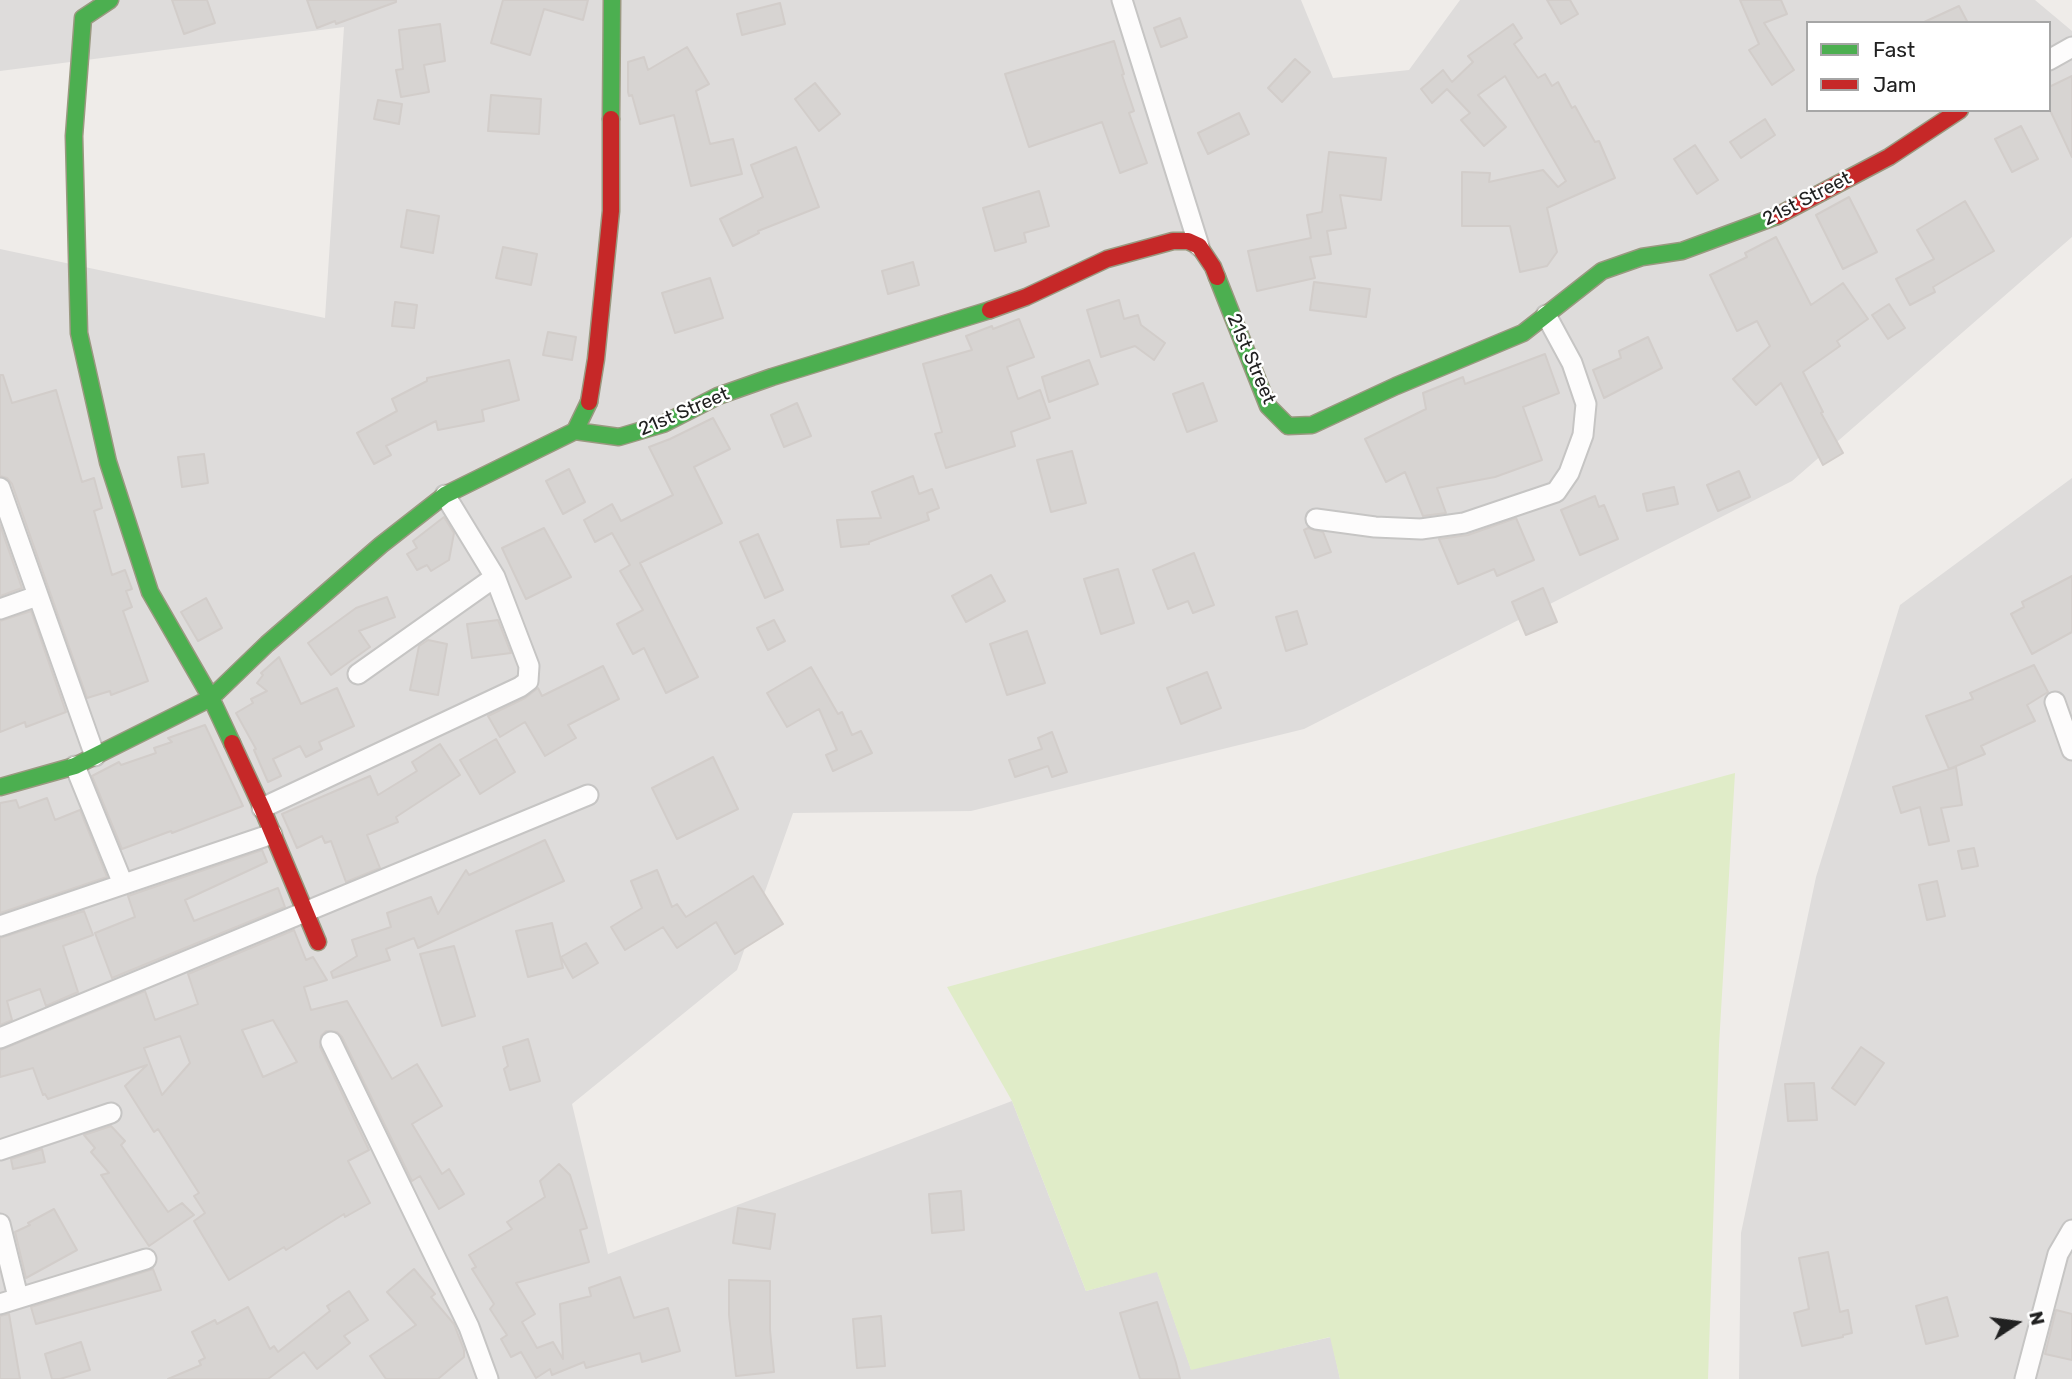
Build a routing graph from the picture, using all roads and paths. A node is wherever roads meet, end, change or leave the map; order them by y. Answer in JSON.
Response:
{"nodes":[{"id":1,"x":110,"y":0,"type":"edge"},
{"id":2,"x":612,"y":0,"type":"edge"},
{"id":3,"x":1122,"y":0,"type":"edge"},
{"id":4,"x":2072,"y":47,"type":"edge"},
{"id":5,"x":2051,"y":59,"type":"edge"},
{"id":6,"x":1957,"y":112,"type":"edge"},
{"id":7,"x":1199,"y":246,"type":"junction"},
{"id":8,"x":1546,"y":315,"type":"junction"},
{"id":9,"x":575,"y":431,"type":"junction"},
{"id":10,"x":0,"y":488,"type":"edge"},
{"id":11,"x":445,"y":495,"type":"junction"},
{"id":12,"x":1316,"y":519,"type":"dead end"},
{"id":13,"x":495,"y":577,"type":"junction"},
{"id":14,"x":37,"y":596,"type":"junction"},
{"id":15,"x":0,"y":609,"type":"edge"},
{"id":16,"x":358,"y":674,"type":"dead end"},
{"id":17,"x":211,"y":698,"type":"junction"},
{"id":18,"x":2055,"y":702,"type":"dead end"},
{"id":19,"x":2072,"y":750,"type":"edge"},
{"id":20,"x":95,"y":756,"type":"junction"},
{"id":21,"x":75,"y":765,"type":"junction"},
{"id":22,"x":0,"y":787,"type":"edge"},
{"id":23,"x":589,"y":795,"type":"dead end"},
{"id":24,"x":262,"y":808,"type":"junction"},
{"id":25,"x":272,"y":834,"type":"junction"},
{"id":26,"x":123,"y":884,"type":"junction"},
{"id":27,"x":306,"y":912,"type":"junction"},
{"id":28,"x":0,"y":926,"type":"edge"},
{"id":29,"x":318,"y":942,"type":"dead end"},
{"id":30,"x":0,"y":1038,"type":"edge"},
{"id":31,"x":331,"y":1041,"type":"dead end"},
{"id":32,"x":111,"y":1113,"type":"dead end"},
{"id":33,"x":0,"y":1150,"type":"edge"},
{"id":34,"x":0,"y":1224,"type":"edge"},
{"id":35,"x":2072,"y":1230,"type":"edge"},
{"id":36,"x":146,"y":1259,"type":"dead end"},
{"id":37,"x":9,"y":1301,"type":"edge"},
{"id":38,"x":488,"y":1379,"type":"edge"},
{"id":39,"x":2025,"y":1379,"type":"edge"}],
"edges":[{"from":1,"to":17,"type":"street"},
{"from":2,"to":9,"type":"street"},
{"from":3,"to":7,"type":"street"},
{"from":4,"to":5,"type":"street"},
{"from":6,"to":8,"type":"street","name":"21st Street"},
{"from":7,"to":8,"type":"street","name":"21st Street"},
{"from":7,"to":9,"type":"street","name":"21st Street"},
{"from":8,"to":12,"type":"street"},
{"from":9,"to":11,"type":"street"},
{"from":10,"to":14,"type":"street"},
{"from":11,"to":13,"type":"street"},
{"from":11,"to":17,"type":"street"},
{"from":13,"to":16,"type":"street"},
{"from":13,"to":24,"type":"street"},
{"from":14,"to":15,"type":"street"},
{"from":14,"to":20,"type":"street"},
{"from":17,"to":20,"type":"street"},
{"from":17,"to":24,"type":"street"},
{"from":18,"to":19,"type":"street"},
{"from":20,"to":21,"type":"street"},
{"from":21,"to":22,"type":"street"},
{"from":21,"to":26,"type":"street"},
{"from":23,"to":27,"type":"street"},
{"from":24,"to":25,"type":"street"},
{"from":25,"to":26,"type":"street"},
{"from":25,"to":27,"type":"street"},
{"from":26,"to":28,"type":"street"},
{"from":27,"to":29,"type":"street"},
{"from":27,"to":30,"type":"street"},
{"from":31,"to":38,"type":"street"},
{"from":32,"to":33,"type":"street"},
{"from":34,"to":37,"type":"street"},
{"from":35,"to":39,"type":"street"},
{"from":36,"to":37,"type":"street"}]}
